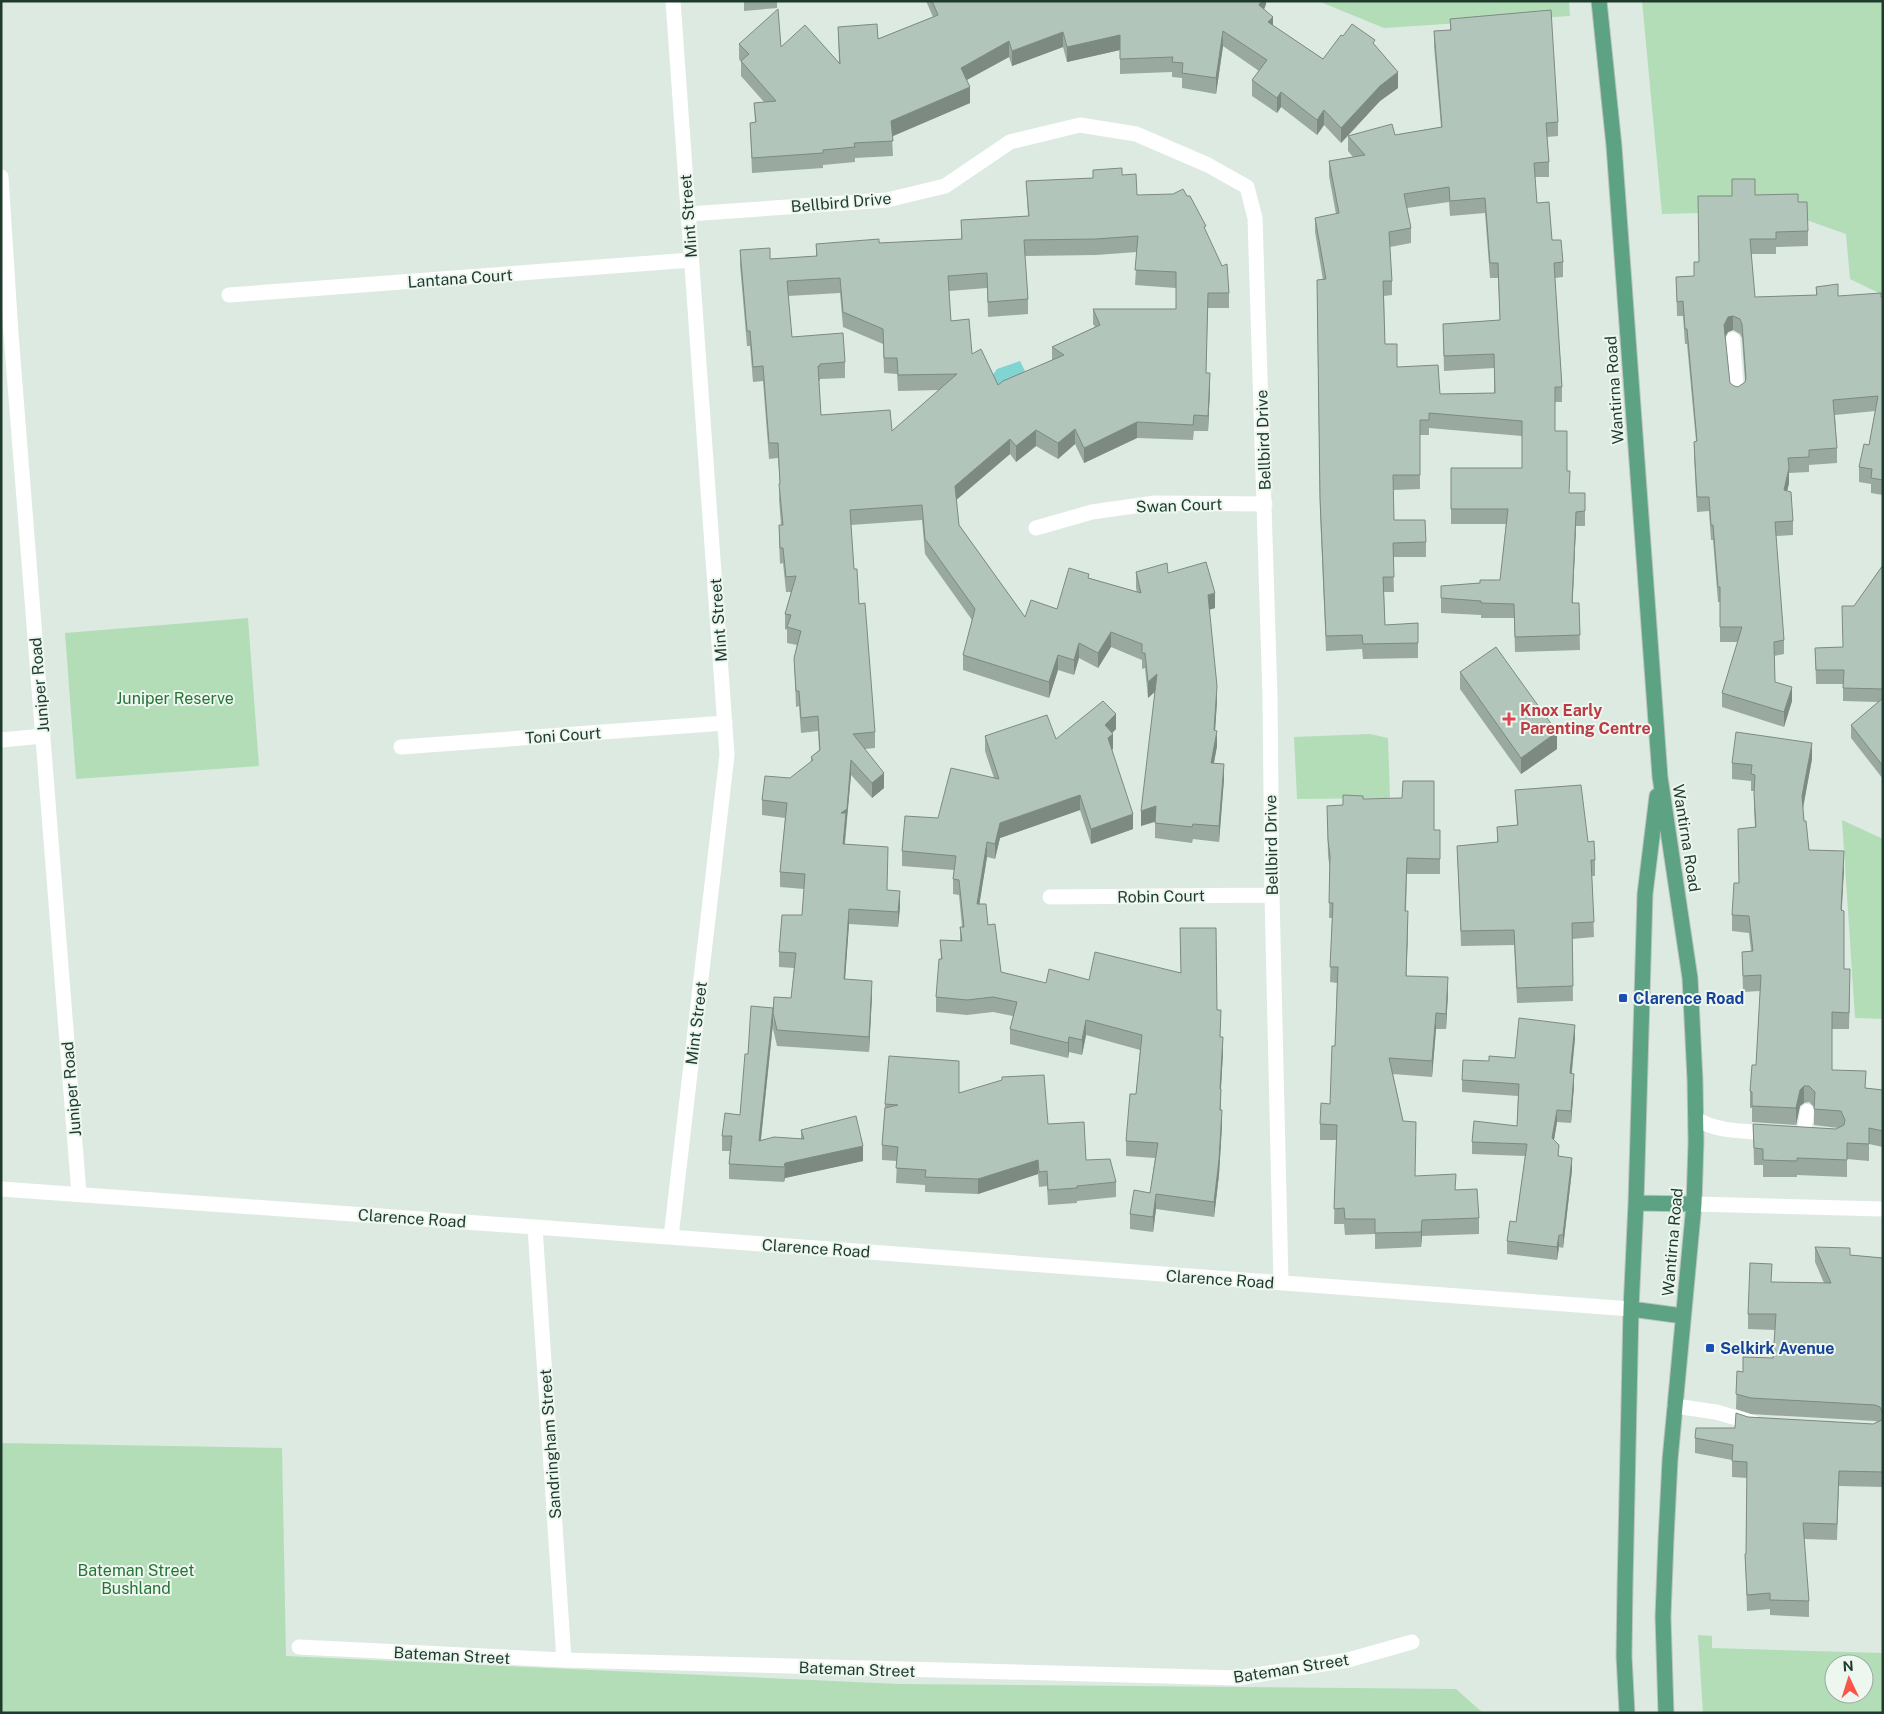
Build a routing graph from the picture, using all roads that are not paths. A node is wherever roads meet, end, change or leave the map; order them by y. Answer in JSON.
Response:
{"nodes":[{"id":1,"x":673,"y":1,"type":"edge"},
{"id":2,"x":1599,"y":1,"type":"edge"},
{"id":3,"x":1,"y":177,"type":"edge"},
{"id":4,"x":688,"y":214,"type":"junction"},
{"id":5,"x":691,"y":260,"type":"junction"},
{"id":6,"x":229,"y":295,"type":"dead end"},
{"id":7,"x":6,"y":311,"type":"edge"},
{"id":8,"x":1733,"y":340,"type":"dead end"},
{"id":9,"x":1737,"y":393,"type":"edge"},
{"id":10,"x":1265,"y":504,"type":"junction"},
{"id":11,"x":1036,"y":528,"type":"dead end"},
{"id":12,"x":725,"y":723,"type":"junction"},
{"id":13,"x":43,"y":736,"type":"junction"},
{"id":14,"x":1,"y":740,"type":"edge"},
{"id":15,"x":401,"y":747,"type":"dead end"},
{"id":16,"x":1660,"y":777,"type":"junction"},
{"id":17,"x":1272,"y":895,"type":"junction"},
{"id":18,"x":1050,"y":897,"type":"dead end"},
{"id":19,"x":1807,"y":1111,"type":"dead end"},
{"id":20,"x":1696,"y":1119,"type":"junction"},
{"id":21,"x":1804,"y":1134,"type":"junction"},
{"id":22,"x":1820,"y":1135,"type":"edge"},
{"id":23,"x":1,"y":1188,"type":"edge"},
{"id":24,"x":79,"y":1194,"type":"junction"},
{"id":25,"x":1636,"y":1203,"type":"junction"},
{"id":26,"x":1694,"y":1204,"type":"junction"},
{"id":27,"x":1883,"y":1209,"type":"edge"},
{"id":28,"x":535,"y":1227,"type":"junction"},
{"id":29,"x":671,"y":1237,"type":"junction"},
{"id":30,"x":1281,"y":1284,"type":"junction"},
{"id":31,"x":1631,"y":1309,"type":"junction"},
{"id":32,"x":1683,"y":1316,"type":"junction"},
{"id":33,"x":1675,"y":1406,"type":"junction"},
{"id":34,"x":1768,"y":1424,"type":"edge"},
{"id":35,"x":1412,"y":1642,"type":"dead end"},
{"id":36,"x":299,"y":1647,"type":"dead end"},
{"id":37,"x":564,"y":1660,"type":"junction"},
{"id":38,"x":1627,"y":1713,"type":"edge"},
{"id":39,"x":1666,"y":1713,"type":"edge"}],
"edges":[{"from":1,"to":4,"type":"street","name":"Mint Street"},
{"from":2,"to":16,"type":"main road","name":"Wantirna Road"},
{"from":3,"to":7,"type":"street","name":"Juniper Road"},
{"from":4,"to":5,"type":"street","name":"Mint Street"},
{"from":4,"to":10,"type":"street","name":"Bellbird Drive"},
{"from":5,"to":6,"type":"street","name":"Lantana Court"},
{"from":5,"to":12,"type":"street","name":"Mint Street"},
{"from":7,"to":13,"type":"street","name":"Juniper Road"},
{"from":8,"to":9,"type":"lane"},
{"from":10,"to":11,"type":"street","name":"Swan Court"},
{"from":10,"to":17,"type":"street","name":"Bellbird Drive"},
{"from":12,"to":15,"type":"street","name":"Toni Court"},
{"from":12,"to":29,"type":"street","name":"Mint Street"},
{"from":13,"to":14,"type":"street"},
{"from":13,"to":24,"type":"street","name":"Juniper Road"},
{"from":16,"to":20,"type":"main road","name":"Wantirna Road"},
{"from":16,"to":25,"type":"main road","name":"Wantirna Road"},
{"from":17,"to":18,"type":"street","name":"Robin Court"},
{"from":17,"to":30,"type":"street","name":"Bellbird Drive"},
{"from":19,"to":21,"type":"lane"},
{"from":20,"to":21,"type":"street"},
{"from":20,"to":26,"type":"main road","name":"Wantirna Road"},
{"from":21,"to":22,"type":"street"},
{"from":23,"to":24,"type":"street","name":"Clarence Road"},
{"from":24,"to":28,"type":"street","name":"Clarence Road"},
{"from":25,"to":26,"type":"main road"},
{"from":25,"to":31,"type":"main road","name":"Wantirna Road"},
{"from":26,"to":27,"type":"street"},
{"from":26,"to":32,"type":"main road","name":"Wantirna Road"},
{"from":28,"to":29,"type":"street","name":"Clarence Road"},
{"from":28,"to":37,"type":"street","name":"Sandringham Street"},
{"from":29,"to":30,"type":"street","name":"Clarence Road"},
{"from":30,"to":31,"type":"street","name":"Clarence Road"},
{"from":31,"to":32,"type":"main road"},
{"from":31,"to":38,"type":"main road","name":"Wantirna Road"},
{"from":32,"to":33,"type":"main road","name":"Wantirna Road"},
{"from":33,"to":34,"type":"street"},
{"from":33,"to":39,"type":"main road","name":"Wantirna Road"},
{"from":35,"to":37,"type":"street","name":"Bateman Street"},
{"from":36,"to":37,"type":"street","name":"Bateman Street"}]}
